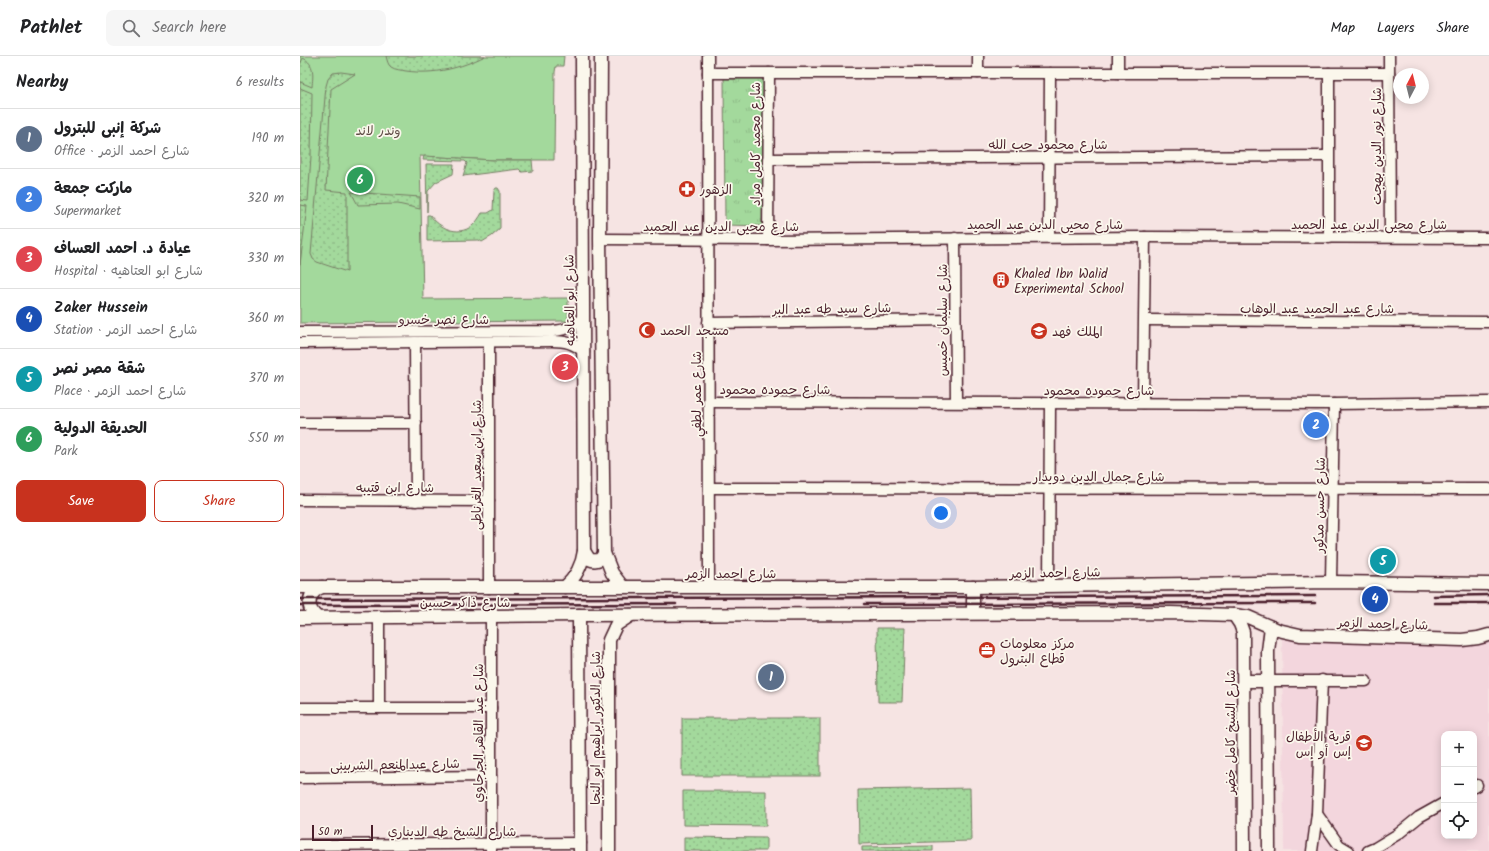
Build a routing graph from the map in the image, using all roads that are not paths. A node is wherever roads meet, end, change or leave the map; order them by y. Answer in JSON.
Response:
{"nodes":[{"id":1,"x":582,"y":56,"type":"edge"},
{"id":2,"x":601,"y":56,"type":"edge"},
{"id":3,"x":708,"y":56,"type":"edge"},
{"id":4,"x":978,"y":56,"type":"edge"},
{"id":5,"x":1118,"y":56,"type":"edge"},
{"id":6,"x":1389,"y":56,"type":"edge"},
{"id":7,"x":769,"y":73,"type":"junction"},
{"id":8,"x":978,"y":73,"type":"junction"},
{"id":9,"x":1050,"y":73,"type":"junction"},
{"id":10,"x":1118,"y":73,"type":"junction"},
{"id":11,"x":1329,"y":73,"type":"junction"},
{"id":12,"x":1389,"y":73,"type":"junction"},
{"id":13,"x":708,"y":74,"type":"junction"},
{"id":14,"x":1328,"y":156,"type":"junction"},
{"id":15,"x":1050,"y":157,"type":"junction"},
{"id":16,"x":768,"y":159,"type":"junction"},
{"id":17,"x":1049,"y":237,"type":"junction"},
{"id":18,"x":1146,"y":237,"type":"junction"},
{"id":19,"x":1390,"y":237,"type":"junction"},
{"id":20,"x":955,"y":238,"type":"junction"},
{"id":21,"x":1329,"y":238,"type":"junction"},
{"id":22,"x":1489,"y":238,"type":"edge"},
{"id":23,"x":600,"y":239,"type":"junction"},
{"id":24,"x":708,"y":240,"type":"junction"},
{"id":25,"x":768,"y":240,"type":"junction"},
{"id":26,"x":583,"y":317,"type":"junction"},
{"id":27,"x":955,"y":320,"type":"junction"},
{"id":28,"x":1145,"y":320,"type":"junction"},
{"id":29,"x":708,"y":322,"type":"junction"},
{"id":30,"x":1489,"y":322,"type":"edge"},
{"id":31,"x":300,"y":332,"type":"edge"},
{"id":32,"x":553,"y":336,"type":"junction"},
{"id":33,"x":415,"y":342,"type":"junction"},
{"id":34,"x":489,"y":342,"type":"junction"},
{"id":35,"x":300,"y":343,"type":"edge"},
{"id":36,"x":584,"y":352,"type":"junction"},
{"id":37,"x":709,"y":402,"type":"junction"},
{"id":38,"x":956,"y":402,"type":"junction"},
{"id":39,"x":1489,"y":402,"type":"edge"},
{"id":40,"x":1050,"y":403,"type":"junction"},
{"id":41,"x":1143,"y":403,"type":"junction"},
{"id":42,"x":1334,"y":404,"type":"junction"},
{"id":43,"x":300,"y":423,"type":"edge"},
{"id":44,"x":416,"y":423,"type":"junction"},
{"id":45,"x":710,"y":488,"type":"junction"},
{"id":46,"x":1050,"y":488,"type":"junction"},
{"id":47,"x":1332,"y":489,"type":"junction"},
{"id":48,"x":1489,"y":489,"type":"edge"},
{"id":49,"x":300,"y":500,"type":"edge"},
{"id":50,"x":416,"y":500,"type":"junction"},
{"id":51,"x":489,"y":501,"type":"junction"},
{"id":52,"x":584,"y":551,"type":"junction"},
{"id":53,"x":604,"y":553,"type":"junction"},
{"id":54,"x":1331,"y":582,"type":"junction"},
{"id":55,"x":1489,"y":584,"type":"edge"},
{"id":56,"x":622,"y":586,"type":"junction"},
{"id":57,"x":1049,"y":586,"type":"junction"},
{"id":58,"x":322,"y":587,"type":"junction"},
{"id":59,"x":565,"y":587,"type":"junction"},
{"id":60,"x":709,"y":587,"type":"junction"},
{"id":61,"x":973,"y":587,"type":"junction"},
{"id":62,"x":300,"y":588,"type":"edge"},
{"id":63,"x":489,"y":588,"type":"junction"},
{"id":64,"x":973,"y":613,"type":"junction"},
{"id":65,"x":579,"y":615,"type":"junction"},
{"id":66,"x":631,"y":615,"type":"junction"},
{"id":67,"x":1234,"y":615,"type":"junction"},
{"id":68,"x":379,"y":616,"type":"junction"},
{"id":69,"x":491,"y":616,"type":"junction"},
{"id":70,"x":317,"y":617,"type":"junction"},
{"id":71,"x":300,"y":618,"type":"edge"},
{"id":72,"x":1271,"y":627,"type":"junction"},
{"id":73,"x":1489,"y":635,"type":"edge"},
{"id":74,"x":1322,"y":680,"type":"junction"},
{"id":75,"x":1244,"y":681,"type":"junction"},
{"id":76,"x":1268,"y":681,"type":"junction"},
{"id":77,"x":1366,"y":681,"type":"dead end"},
{"id":78,"x":300,"y":708,"type":"edge"},
{"id":79,"x":379,"y":708,"type":"junction"},
{"id":80,"x":491,"y":708,"type":"junction"},
{"id":81,"x":491,"y":776,"type":"junction"},
{"id":82,"x":300,"y":778,"type":"edge"},
{"id":83,"x":1441,"y":805,"type":"edge"},
{"id":84,"x":1317,"y":814,"type":"junction"},
{"id":85,"x":300,"y":845,"type":"edge"},
{"id":86,"x":580,"y":847,"type":"edge"},
{"id":87,"x":407,"y":848,"type":"edge"},
{"id":88,"x":491,"y":848,"type":"edge"},
{"id":89,"x":609,"y":851,"type":"edge"},
{"id":90,"x":1244,"y":851,"type":"edge"},
{"id":91,"x":1269,"y":851,"type":"edge"},
{"id":92,"x":1312,"y":851,"type":"edge"},
{"id":93,"x":1349,"y":851,"type":"edge"},
{"id":94,"x":1368,"y":851,"type":"edge"}],
"edges":[{"from":1,"to":26,"type":"main road","name":"شارع ابو العتاهيه"},
{"from":2,"to":23,"type":"main road"},
{"from":3,"to":13,"type":"street","name":"شارع عمر لطفي"},
{"from":4,"to":8,"type":"street"},
{"from":5,"to":10,"type":"street"},
{"from":6,"to":12,"type":"street","name":"شارع نور الدين بهجت"},
{"from":7,"to":8,"type":"street"},
{"from":7,"to":13,"type":"street"},
{"from":7,"to":16,"type":"street","name":"شارع محمد كامل مراد"},
{"from":8,"to":9,"type":"street"},
{"from":9,"to":10,"type":"street"},
{"from":9,"to":15,"type":"street"},
{"from":10,"to":11,"type":"street"},
{"from":11,"to":12,"type":"street"},
{"from":11,"to":14,"type":"street"},
{"from":12,"to":19,"type":"street","name":"شارع نور الدين بهجت"},
{"from":13,"to":24,"type":"street","name":"شارع عمر لطفي"},
{"from":14,"to":15,"type":"street","name":"شارع محمود حب الله"},
{"from":14,"to":21,"type":"street"},
{"from":15,"to":16,"type":"street","name":"شارع محمود حب الله"},
{"from":15,"to":17,"type":"street"},
{"from":16,"to":25,"type":"street","name":"شارع محمد كامل مراد"},
{"from":17,"to":18,"type":"street","name":"شارع محيى الدين عبد الحميد"},
{"from":17,"to":20,"type":"street","name":"شارع محيى الدين عبد الحميد"},
{"from":18,"to":21,"type":"street","name":"شارع محيى الدين عبد الحميد"},
{"from":18,"to":28,"type":"street"},
{"from":19,"to":21,"type":"street","name":"شارع محيى الدين عبد الحميد"},
{"from":19,"to":22,"type":"street","name":"شارع محيى الدين عبد الحميد"},
{"from":20,"to":25,"type":"street","name":"شارع محيى الدين عبد الحميد"},
{"from":20,"to":27,"type":"street","name":"شارع سليمان خميس"},
{"from":23,"to":24,"type":"street","name":"شارع محيى الدين عبد الحميد"},
{"from":23,"to":53,"type":"main road"},
{"from":24,"to":25,"type":"street","name":"شارع محيى الدين عبد الحميد"},
{"from":24,"to":29,"type":"street","name":"شارع عمر لطفي"},
{"from":26,"to":32,"type":"street","name":"شارع نصر خسرو"},
{"from":26,"to":36,"type":"main road","name":"شارع ابو العتاهيه"},
{"from":27,"to":29,"type":"street","name":"شارع سيد طه عبد البر"},
{"from":27,"to":38,"type":"street","name":"شارع سليمان خميس"},
{"from":28,"to":30,"type":"street","name":"شارع عبد الحميد عبد الوهاب"},
{"from":28,"to":41,"type":"street"},
{"from":29,"to":37,"type":"street","name":"شارع عمر لطفي"},
{"from":31,"to":32,"type":"street","name":"شارع نصر خسرو"},
{"from":32,"to":34,"type":"street","name":"شارع نصر خسرو"},
{"from":32,"to":36,"type":"street","name":"شارع نصر خسرو"},
{"from":33,"to":34,"type":"street","name":"شارع نصر خسرو"},
{"from":33,"to":35,"type":"street","name":"شارع نصر خسرو"},
{"from":33,"to":44,"type":"street"},
{"from":34,"to":51,"type":"street","name":"شارع ابن سعيد الغرناطى"},
{"from":36,"to":52,"type":"main road","name":"شارع ابو العتاهيه"},
{"from":37,"to":38,"type":"street","name":"شارع حموده محمود"},
{"from":37,"to":45,"type":"street","name":"شارع عمر لطفي"},
{"from":38,"to":40,"type":"street","name":"شارع حموده محمود"},
{"from":39,"to":42,"type":"street","name":"شارع حموده محمود"},
{"from":40,"to":41,"type":"street","name":"شارع حموده محمود"},
{"from":40,"to":46,"type":"street"},
{"from":41,"to":42,"type":"street","name":"شارع حموده محمود"},
{"from":42,"to":47,"type":"street","name":"شارع حسن مدكور"},
{"from":43,"to":44,"type":"street"},
{"from":44,"to":50,"type":"street"},
{"from":45,"to":46,"type":"street","name":"شارع جمال الدين دويدار"},
{"from":45,"to":60,"type":"street","name":"شارع عمر لطفي"},
{"from":46,"to":47,"type":"street","name":"شارع جمال الدين دويدار"},
{"from":46,"to":57,"type":"street"},
{"from":47,"to":48,"type":"street","name":"شارع جمال الدين دويدار"},
{"from":47,"to":54,"type":"street","name":"شارع حسن مدكور"},
{"from":49,"to":50,"type":"street","name":"شارع ابن قتيبه"},
{"from":50,"to":51,"type":"street","name":"شارع ابن قتيبه"},
{"from":51,"to":63,"type":"street","name":"شارع ابن سعيد الغرناطى"},
{"from":52,"to":53,"type":"main road"},
{"from":52,"to":59,"type":"main road","name":"شارع ابو العتاهيه"},
{"from":53,"to":56,"type":"main road"},
{"from":54,"to":55,"type":"main road","name":"شارع احمد الزمر"},
{"from":54,"to":57,"type":"main road","name":"شارع احمد الزمر"},
{"from":56,"to":59,"type":"main road","name":"شارع ذاكر حسين"},
{"from":56,"to":60,"type":"main road","name":"شارع احمد الزمر"},
{"from":57,"to":61,"type":"main road","name":"شارع احمد الزمر"},
{"from":58,"to":62,"type":"main road","name":"شارع ذاكر حسين"},
{"from":58,"to":63,"type":"main road","name":"شارع ذاكر حسين"},
{"from":58,"to":70,"type":"main road"},
{"from":59,"to":63,"type":"main road","name":"شارع ذاكر حسين"},
{"from":60,"to":61,"type":"main road","name":"شارع احمد الزمر"},
{"from":61,"to":64,"type":"main road"},
{"from":64,"to":66,"type":"main road","name":"شارع احمد الزمر"},
{"from":64,"to":67,"type":"main road","name":"شارع احمد الزمر"},
{"from":65,"to":66,"type":"main road","name":"شارع ذاكر حسين"},
{"from":65,"to":69,"type":"main road","name":"شارع ذاكر حسين"},
{"from":65,"to":86,"type":"main road","name":"شارع الدكتور ابراهيم ابو النجا"},
{"from":66,"to":89,"type":"main road","name":"شارع الدكتور ابراهيم ابو النجا"},
{"from":67,"to":72,"type":"main road","name":"شارع احمد الزمر"},
{"from":67,"to":75,"type":"main road","name":"شارع الشيخ كامل خضر"},
{"from":68,"to":69,"type":"main road","name":"شارع ذاكر حسين"},
{"from":68,"to":70,"type":"main road","name":"شارع ذاكر حسين"},
{"from":68,"to":79,"type":"street"},
{"from":69,"to":80,"type":"street","name":"شارع عبد القاهر الجرجاوي"},
{"from":70,"to":71,"type":"main road","name":"شارع ذاكر حسين"},
{"from":72,"to":73,"type":"main road","name":"شارع احمد الزمر"},
{"from":72,"to":76,"type":"main road"},
{"from":74,"to":76,"type":"street"},
{"from":74,"to":77,"type":"street"},
{"from":74,"to":84,"type":"street"},
{"from":75,"to":76,"type":"main road"},
{"from":75,"to":90,"type":"main road","name":"شارع الشيخ كامل خضر"},
{"from":76,"to":91,"type":"main road"},
{"from":78,"to":79,"type":"street"},
{"from":79,"to":80,"type":"street"},
{"from":80,"to":81,"type":"street","name":"شارع عبد القاهر الجرجاوي"},
{"from":81,"to":82,"type":"street","name":"شارع عبدالمنعم الشربينى"},
{"from":81,"to":88,"type":"street","name":"شارع عبد القاهر الجرجاوي"},
{"from":83,"to":94,"type":"street"},
{"from":84,"to":92,"type":"street"},
{"from":84,"to":93,"type":"street"},
{"from":85,"to":87,"type":"street","name":"شارع الشيخ طه الديناري"},
{"from":86,"to":88,"type":"street","name":"شارع الشيخ طه الديناري"},
{"from":87,"to":88,"type":"street","name":"شارع الشيخ طه الديناري"}]}
